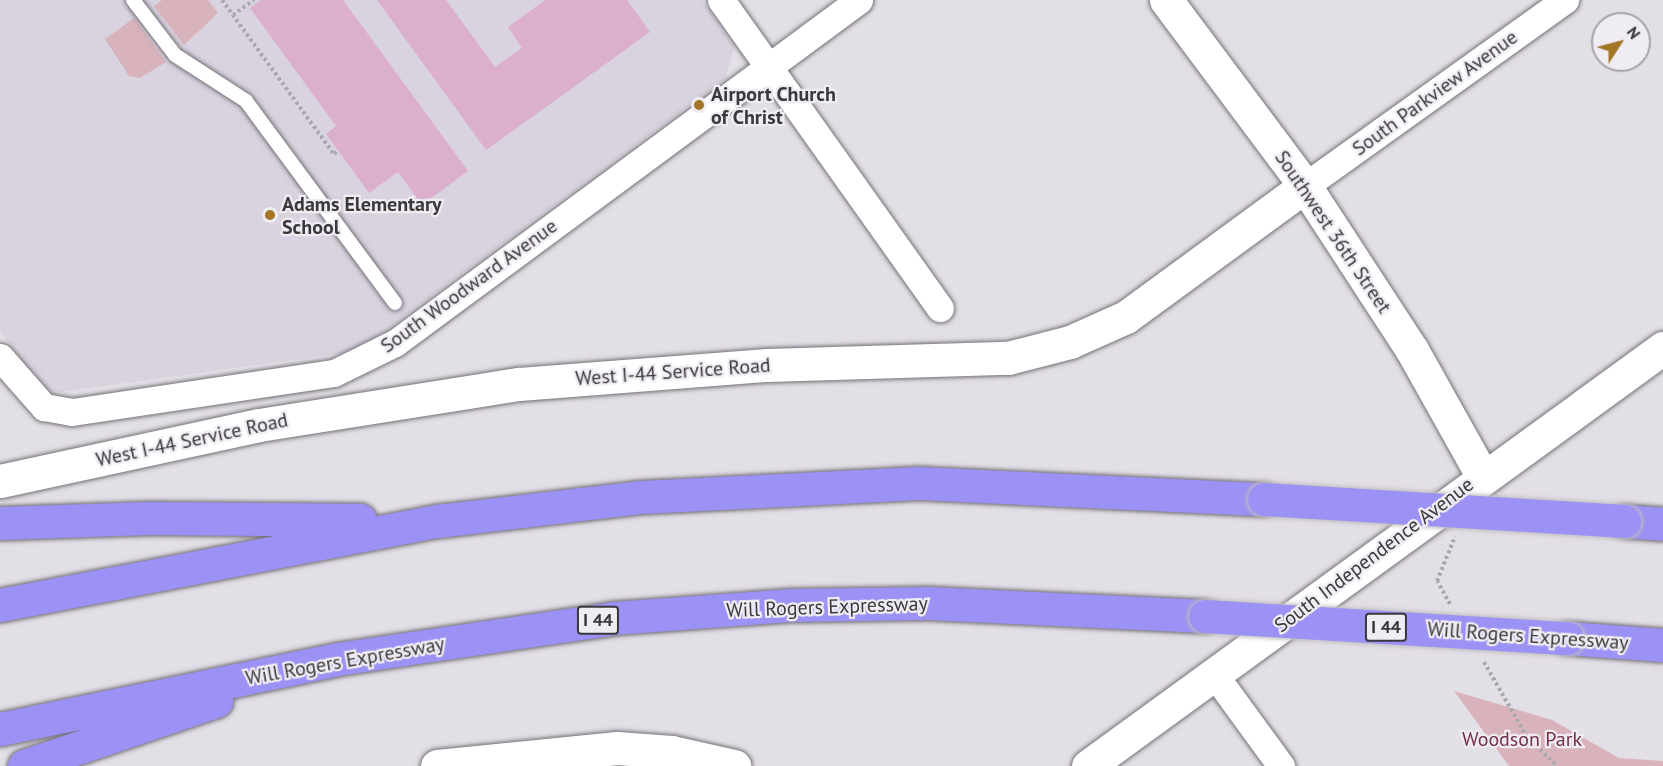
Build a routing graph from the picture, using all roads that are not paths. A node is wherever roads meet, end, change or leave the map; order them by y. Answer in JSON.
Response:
{"nodes":[{"id":1,"x":133,"y":0,"type":"edge"},
{"id":2,"x":721,"y":0,"type":"edge"},
{"id":3,"x":859,"y":0,"type":"edge"},
{"id":4,"x":1166,"y":0,"type":"edge"},
{"id":5,"x":1565,"y":0,"type":"edge"},
{"id":6,"x":770,"y":66,"type":"junction"},
{"id":7,"x":1305,"y":186,"type":"junction"},
{"id":8,"x":395,"y":303,"type":"dead end"},
{"id":9,"x":940,"y":308,"type":"dead end"},
{"id":10,"x":1663,"y":348,"type":"edge"},
{"id":11,"x":0,"y":357,"type":"edge"},
{"id":12,"x":1482,"y":475,"type":"junction"},
{"id":13,"x":0,"y":481,"type":"edge"},
{"id":14,"x":437,"y":521,"type":"junction"},
{"id":15,"x":0,"y":523,"type":"edge"},
{"id":16,"x":1663,"y":524,"type":"edge"},
{"id":17,"x":0,"y":605,"type":"edge"},
{"id":18,"x":1663,"y":645,"type":"edge"},
{"id":19,"x":337,"y":659,"type":"junction"},
{"id":20,"x":1214,"y":674,"type":"junction"},
{"id":21,"x":0,"y":729,"type":"edge"},
{"id":22,"x":24,"y":766,"type":"edge"},
{"id":23,"x":437,"y":766,"type":"edge"},
{"id":24,"x":734,"y":766,"type":"edge"},
{"id":25,"x":1088,"y":766,"type":"edge"},
{"id":26,"x":1281,"y":766,"type":"edge"}],
"edges":[{"from":1,"to":8,"type":"lane"},
{"from":2,"to":6,"type":"street"},
{"from":3,"to":6,"type":"street","name":"South Woodward Avenue"},
{"from":4,"to":7,"type":"street","name":"Southwest 36th Street"},
{"from":5,"to":7,"type":"street","name":"South Parkview Avenue"},
{"from":6,"to":9,"type":"street"},
{"from":6,"to":11,"type":"street","name":"South Woodward Avenue"},
{"from":7,"to":12,"type":"street","name":"Southwest 36th Street"},
{"from":7,"to":13,"type":"street","name":"West I-44 Service Road"},
{"from":10,"to":12,"type":"street","name":"South Independence Avenue"},
{"from":12,"to":20,"type":"street","name":"South Independence Avenue"},
{"from":14,"to":15,"type":"highway"},
{"from":14,"to":16,"type":"highway","bridge":true},
{"from":14,"to":17,"type":"highway"},
{"from":18,"to":19,"type":"highway","name":"Will Rogers Expressway","number":"I 44","bridge":true},
{"from":19,"to":21,"type":"highway","name":"Will Rogers Expressway","number":"I 44"},
{"from":19,"to":22,"type":"highway"},
{"from":20,"to":25,"type":"street","name":"South Independence Avenue"},
{"from":20,"to":26,"type":"street"},
{"from":23,"to":24,"type":"street"}]}
